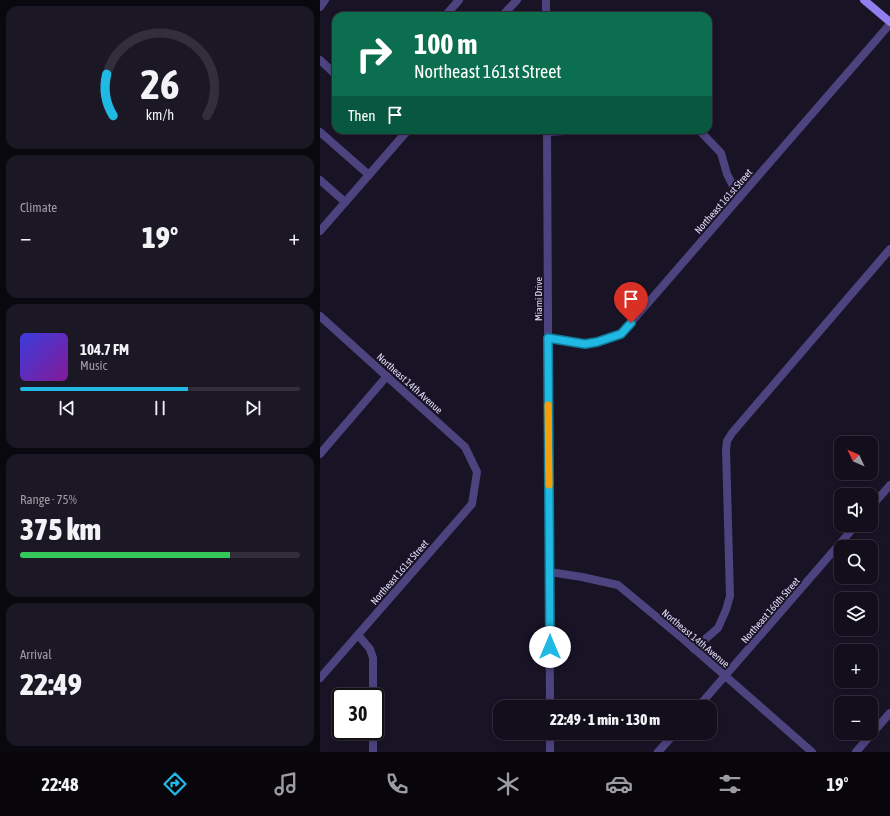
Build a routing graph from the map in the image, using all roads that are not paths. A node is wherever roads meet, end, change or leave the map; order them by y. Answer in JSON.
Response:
{"nodes":[{"id":1,"x":326,"y":0,"type":"edge"},
{"id":2,"x":459,"y":0,"type":"edge"},
{"id":3,"x":516,"y":0,"type":"edge"},
{"id":4,"x":546,"y":0,"type":"edge"},
{"id":5,"x":864,"y":0,"type":"edge"},
{"id":6,"x":320,"y":7,"type":"edge"},
{"id":7,"x":448,"y":12,"type":"edge"},
{"id":8,"x":506,"y":12,"type":"edge"},
{"id":9,"x":546,"y":12,"type":"edge"},
{"id":10,"x":890,"y":23,"type":"edge"},
{"id":11,"x":320,"y":60,"type":"edge"},
{"id":12,"x":332,"y":70,"type":"edge"},
{"id":13,"x":320,"y":132,"type":"edge"},
{"id":14,"x":401,"y":134,"type":"edge"},
{"id":15,"x":547,"y":134,"type":"edge"},
{"id":16,"x":703,"y":134,"type":"edge"},
{"id":17,"x":369,"y":175,"type":"junction"},
{"id":18,"x":320,"y":180,"type":"edge"},
{"id":19,"x":739,"y":198,"type":"junction"},
{"id":20,"x":346,"y":202,"type":"junction"},
{"id":21,"x":320,"y":232,"type":"edge"},
{"id":22,"x":890,"y":249,"type":"edge"},
{"id":23,"x":320,"y":316,"type":"edge"},
{"id":24,"x":548,"y":338,"type":"junction"},
{"id":25,"x":387,"y":376,"type":"junction"},
{"id":26,"x":320,"y":454,"type":"edge"},
{"id":27,"x":477,"y":472,"type":"joint"},
{"id":28,"x":890,"y":485,"type":"edge"},
{"id":29,"x":878,"y":499,"type":"edge"},
{"id":30,"x":850,"y":532,"type":"edge"},
{"id":31,"x":550,"y":572,"type":"junction"},
{"id":32,"x":358,"y":635,"type":"junction"},
{"id":33,"x":694,"y":649,"type":"junction"},
{"id":34,"x":726,"y":676,"type":"junction"},
{"id":35,"x":320,"y":678,"type":"edge"},
{"id":36,"x":373,"y":688,"type":"edge"},
{"id":37,"x":550,"y":700,"type":"edge"},
{"id":38,"x":704,"y":700,"type":"edge"},
{"id":39,"x":890,"y":714,"type":"edge"},
{"id":40,"x":373,"y":740,"type":"edge"},
{"id":41,"x":550,"y":740,"type":"edge"},
{"id":42,"x":669,"y":740,"type":"edge"},
{"id":43,"x":373,"y":752,"type":"edge"},
{"id":44,"x":550,"y":752,"type":"edge"},
{"id":45,"x":658,"y":752,"type":"edge"},
{"id":46,"x":812,"y":752,"type":"edge"},
{"id":47,"x":856,"y":752,"type":"edge"}],
"edges":[{"from":1,"to":6,"type":"street"},
{"from":2,"to":7,"type":"street"},
{"from":3,"to":8,"type":"street"},
{"from":4,"to":9,"type":"street"},
{"from":5,"to":10,"type":"street"},
{"from":10,"to":19,"type":"street","name":"Northeast 161st Street"},
{"from":11,"to":12,"type":"street"},
{"from":13,"to":17,"type":"street"},
{"from":14,"to":17,"type":"street"},
{"from":15,"to":24,"type":"street","name":"Miami Drive"},
{"from":16,"to":19,"type":"street"},
{"from":17,"to":20,"type":"street"},
{"from":18,"to":20,"type":"street"},
{"from":19,"to":24,"type":"street","name":"Northeast 161st Street"},
{"from":20,"to":21,"type":"street"},
{"from":22,"to":33,"type":"street"},
{"from":23,"to":25,"type":"street","name":"Northeast 14th Avenue"},
{"from":24,"to":31,"type":"street","name":"Miami Drive"},
{"from":25,"to":26,"type":"street"},
{"from":25,"to":27,"type":"street","name":"Northeast 14th Avenue"},
{"from":27,"to":32,"type":"street","name":"Northeast 161st Street"},
{"from":28,"to":29,"type":"street"},
{"from":30,"to":34,"type":"street","name":"Northeast 160th Street"},
{"from":31,"to":33,"type":"street","name":"Northeast 14th Avenue"},
{"from":31,"to":37,"type":"street","name":"Miami Drive"},
{"from":32,"to":35,"type":"street","name":"Northeast 161st Street"},
{"from":32,"to":36,"type":"street"},
{"from":33,"to":34,"type":"street","name":"Northeast 14th Avenue"},
{"from":34,"to":38,"type":"street","name":"Northeast 160th Street"},
{"from":34,"to":46,"type":"street","name":"Northeast 14th Avenue"},
{"from":39,"to":47,"type":"street"},
{"from":40,"to":43,"type":"street"},
{"from":41,"to":44,"type":"street"},
{"from":42,"to":45,"type":"street"}]}
